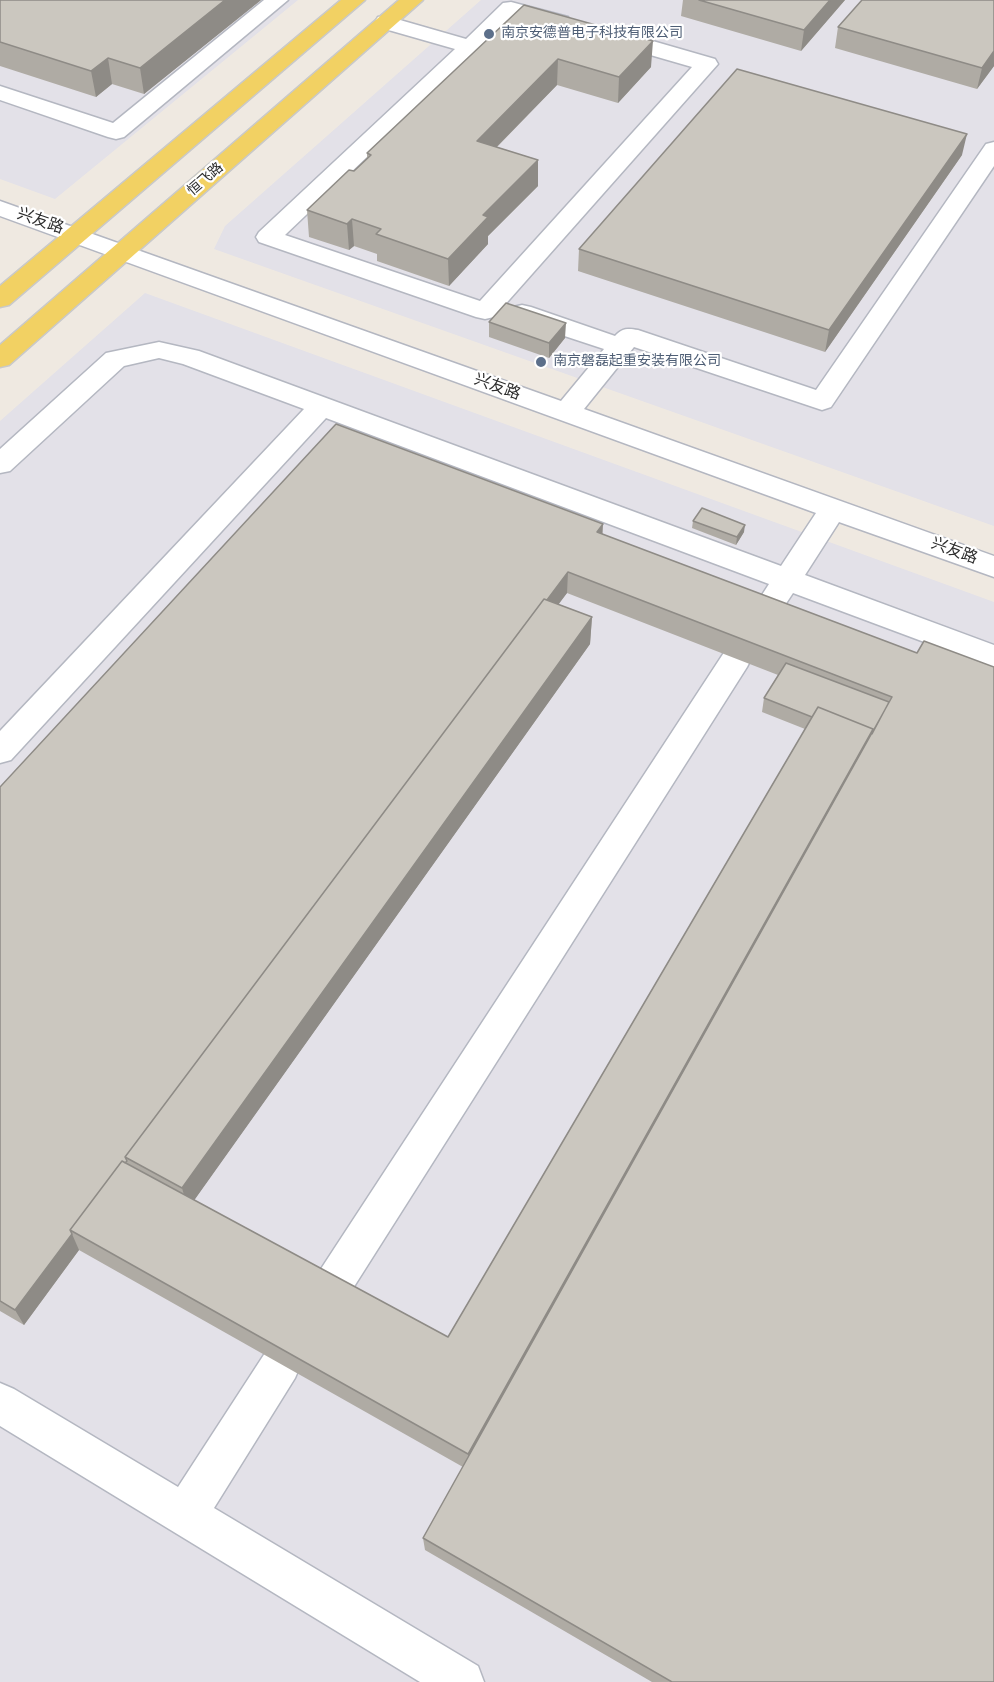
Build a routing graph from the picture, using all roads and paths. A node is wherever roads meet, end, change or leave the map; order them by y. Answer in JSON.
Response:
{"nodes":[{"id":1,"x":277,"y":0,"type":"edge"},
{"id":2,"x":354,"y":0,"type":"edge"},
{"id":3,"x":412,"y":0,"type":"edge"},
{"id":4,"x":386,"y":22,"type":"junction"},
{"id":5,"x":470,"y":47,"type":"junction"},
{"id":6,"x":707,"y":64,"type":"junction"},
{"id":7,"x":730,"y":71,"type":"dead end"},
{"id":8,"x":0,"y":93,"type":"edge"},
{"id":9,"x":986,"y":144,"type":"edge"},
{"id":10,"x":0,"y":208,"type":"edge"},
{"id":11,"x":76,"y":235,"type":"junction"},
{"id":12,"x":123,"y":253,"type":"junction"},
{"id":13,"x":0,"y":299,"type":"edge"},
{"id":14,"x":493,"y":303,"type":"junction"},
{"id":15,"x":620,"y":346,"type":"junction"},
{"id":16,"x":0,"y":359,"type":"edge"},
{"id":17,"x":322,"y":406,"type":"junction"},
{"id":18,"x":566,"y":413,"type":"junction"},
{"id":19,"x":0,"y":464,"type":"edge"},
{"id":20,"x":833,"y":509,"type":"junction"},
{"id":21,"x":994,"y":567,"type":"edge"},
{"id":22,"x":787,"y":580,"type":"junction"},
{"id":23,"x":763,"y":617,"type":"edge"},
{"id":24,"x":994,"y":657,"type":"edge"},
{"id":25,"x":736,"y":659,"type":"edge"},
{"id":26,"x":0,"y":751,"type":"edge"},
{"id":27,"x":329,"y":1291,"type":"edge"},
{"id":28,"x":281,"y":1364,"type":"edge"},
{"id":29,"x":0,"y":1403,"type":"edge"},
{"id":30,"x":185,"y":1515,"type":"junction"},
{"id":31,"x":462,"y":1682,"type":"edge"}],
"edges":[{"from":1,"to":8,"type":"street"},
{"from":2,"to":11,"type":"main road"},
{"from":3,"to":4,"type":"main road","name":"恒飞路"},
{"from":4,"to":5,"type":"street"},
{"from":4,"to":12,"type":"main road","name":"恒飞路"},
{"from":5,"to":6,"type":"street"},
{"from":5,"to":14,"type":"street"},
{"from":6,"to":7,"type":"street"},
{"from":6,"to":14,"type":"street"},
{"from":9,"to":15,"type":"street"},
{"from":10,"to":11,"type":"street","name":"兴友路"},
{"from":11,"to":12,"type":"street","name":"兴友路"},
{"from":11,"to":13,"type":"main road"},
{"from":12,"to":16,"type":"main road","name":"恒飞路"},
{"from":12,"to":18,"type":"street","name":"兴友路"},
{"from":14,"to":15,"type":"street"},
{"from":15,"to":18,"type":"street"},
{"from":17,"to":19,"type":"street"},
{"from":17,"to":22,"type":"street"},
{"from":17,"to":26,"type":"street"},
{"from":18,"to":20,"type":"street","name":"兴友路"},
{"from":20,"to":21,"type":"street","name":"兴友路"},
{"from":20,"to":22,"type":"street"},
{"from":22,"to":23,"type":"street"},
{"from":22,"to":24,"type":"street"},
{"from":25,"to":27,"type":"street"},
{"from":28,"to":30,"type":"street"},
{"from":29,"to":30,"type":"street"},
{"from":30,"to":31,"type":"street"}]}
